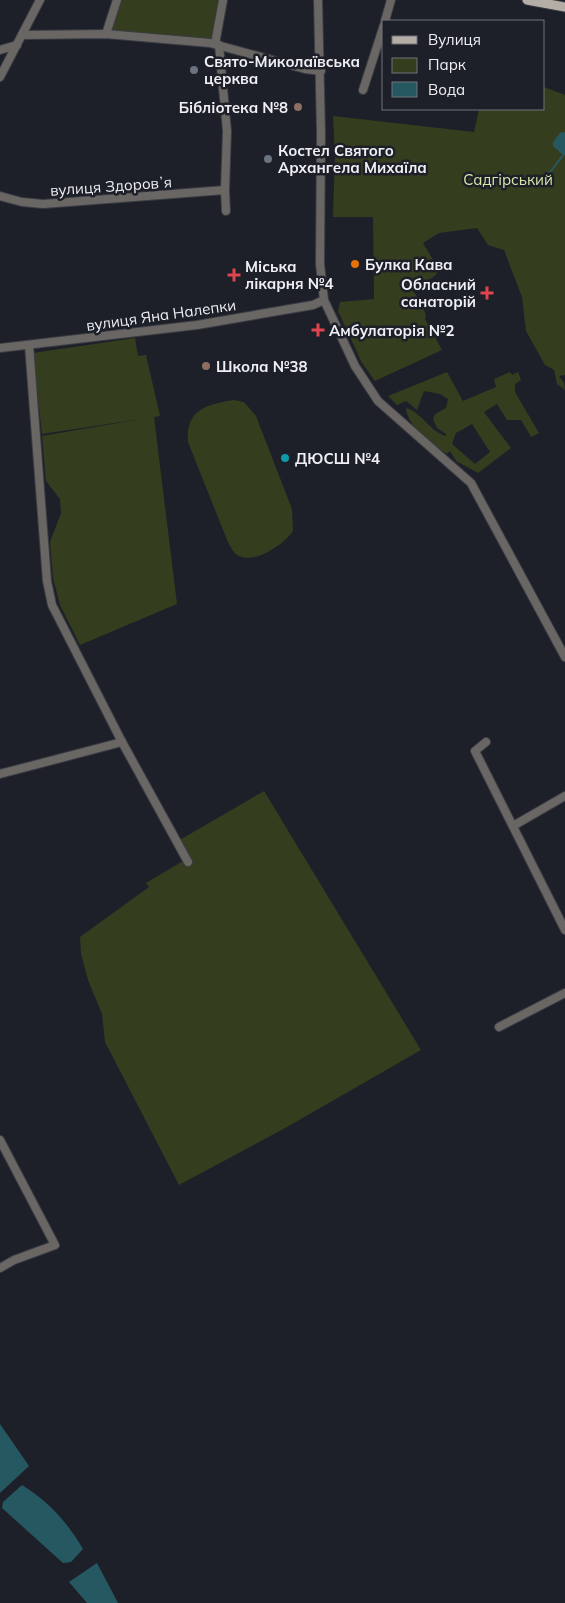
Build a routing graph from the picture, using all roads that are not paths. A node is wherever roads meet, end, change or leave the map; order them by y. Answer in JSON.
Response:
{"nodes":[{"id":1,"x":40,"y":0,"type":"edge"},
{"id":2,"x":117,"y":0,"type":"edge"},
{"id":3,"x":223,"y":0,"type":"edge"},
{"id":4,"x":318,"y":0,"type":"edge"},
{"id":5,"x":391,"y":0,"type":"edge"},
{"id":6,"x":527,"y":0,"type":"edge"},
{"id":7,"x":565,"y":7,"type":"edge"},
{"id":8,"x":385,"y":20,"type":"edge"},
{"id":9,"x":382,"y":29,"type":"edge"},
{"id":10,"x":106,"y":34,"type":"junction"},
{"id":11,"x":22,"y":36,"type":"junction"},
{"id":12,"x":217,"y":44,"type":"junction"},
{"id":13,"x":16,"y":45,"type":"junction"},
{"id":14,"x":0,"y":50,"type":"edge"},
{"id":15,"x":321,"y":71,"type":"junction"},
{"id":16,"x":0,"y":77,"type":"edge"},
{"id":17,"x":363,"y":90,"type":"dead end"},
{"id":18,"x":224,"y":190,"type":"junction"},
{"id":19,"x":0,"y":196,"type":"edge"},
{"id":20,"x":226,"y":211,"type":"dead end"},
{"id":21,"x":324,"y":300,"type":"junction"},
{"id":22,"x":28,"y":346,"type":"junction"},
{"id":23,"x":0,"y":348,"type":"edge"},
{"id":24,"x":565,"y":657,"type":"edge"},
{"id":25,"x":122,"y":742,"type":"junction"},
{"id":26,"x":486,"y":742,"type":"dead end"},
{"id":27,"x":0,"y":774,"type":"edge"},
{"id":28,"x":565,"y":796,"type":"edge"},
{"id":29,"x":513,"y":826,"type":"junction"},
{"id":30,"x":188,"y":862,"type":"dead end"},
{"id":31,"x":565,"y":930,"type":"edge"},
{"id":32,"x":565,"y":993,"type":"edge"},
{"id":33,"x":499,"y":1027,"type":"dead end"},
{"id":34,"x":0,"y":1140,"type":"edge"},
{"id":35,"x":8,"y":1156,"type":"junction"},
{"id":36,"x":0,"y":1161,"type":"edge"},
{"id":37,"x":0,"y":1268,"type":"edge"}],
"edges":[{"from":1,"to":11,"type":"street"},
{"from":2,"to":10,"type":"street"},
{"from":3,"to":12,"type":"street"},
{"from":4,"to":15,"type":"street"},
{"from":5,"to":8,"type":"street"},
{"from":6,"to":7,"type":"main road"},
{"from":9,"to":17,"type":"street"},
{"from":10,"to":11,"type":"street"},
{"from":10,"to":12,"type":"street"},
{"from":11,"to":13,"type":"street"},
{"from":12,"to":15,"type":"street"},
{"from":12,"to":18,"type":"street"},
{"from":13,"to":14,"type":"street"},
{"from":13,"to":16,"type":"street"},
{"from":15,"to":21,"type":"street"},
{"from":18,"to":19,"type":"street","name":"вулиця Здоровʼя"},
{"from":18,"to":20,"type":"street"},
{"from":21,"to":22,"type":"street","name":"вулиця Яна Налепки"},
{"from":21,"to":24,"type":"street"},
{"from":22,"to":23,"type":"street","name":"вулиця Яна Налепки"},
{"from":22,"to":25,"type":"street"},
{"from":25,"to":27,"type":"street"},
{"from":25,"to":30,"type":"street"},
{"from":26,"to":29,"type":"street"},
{"from":28,"to":29,"type":"street"},
{"from":29,"to":31,"type":"street"},
{"from":32,"to":33,"type":"street"},
{"from":34,"to":35,"type":"street"},
{"from":35,"to":36,"type":"street"},
{"from":35,"to":37,"type":"street"}]}
